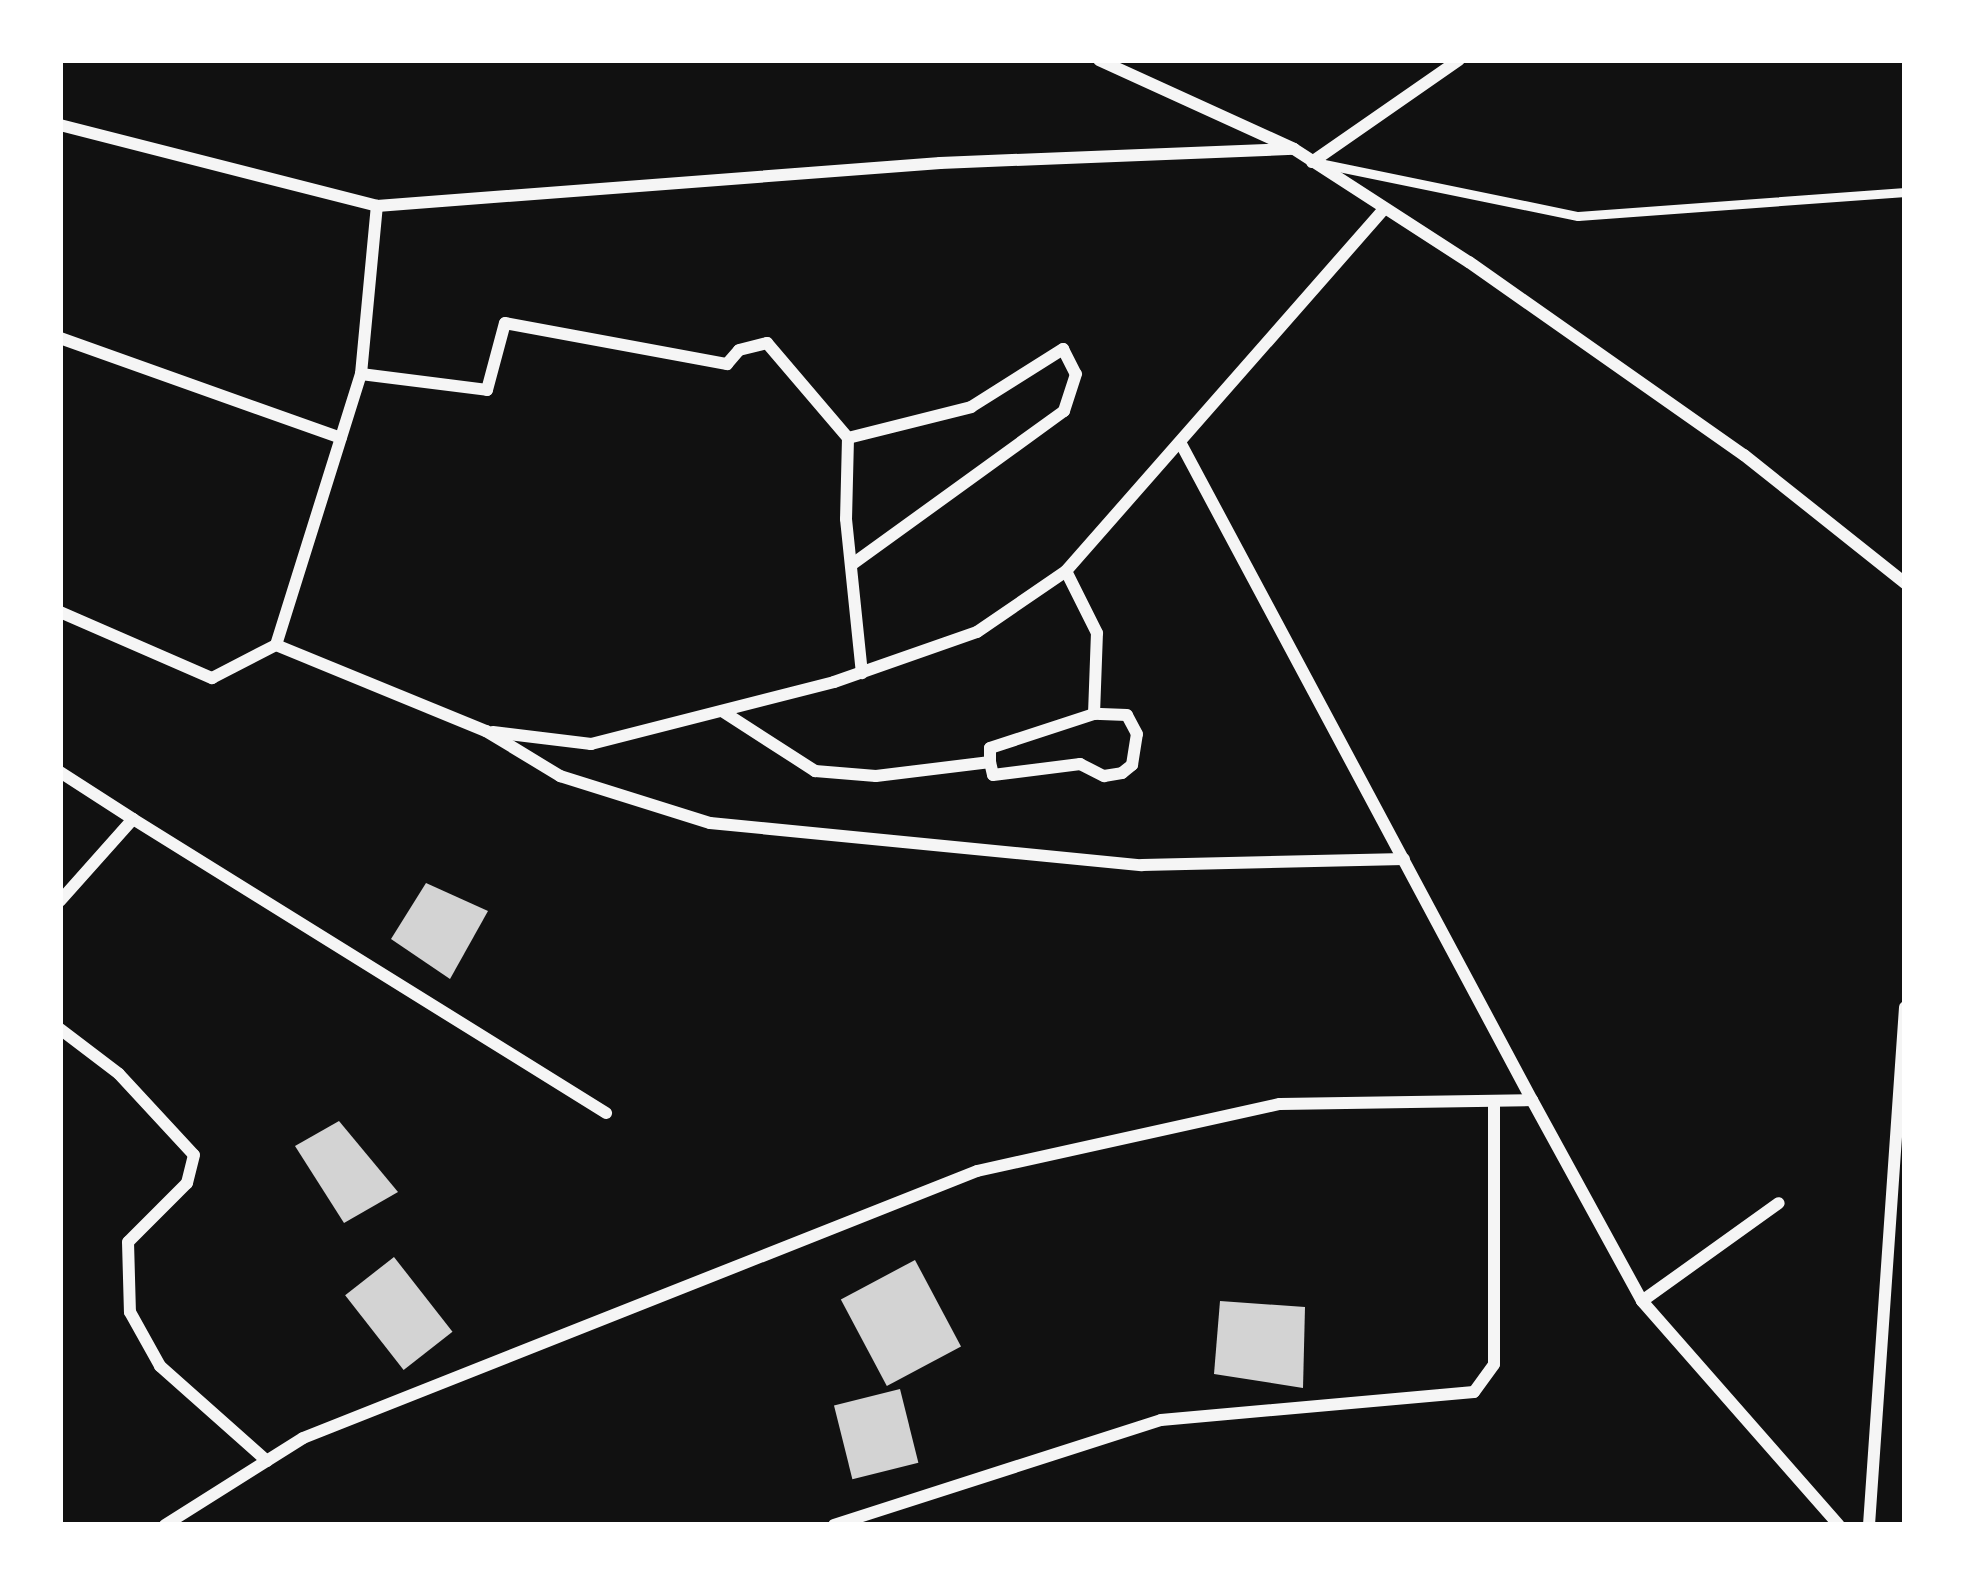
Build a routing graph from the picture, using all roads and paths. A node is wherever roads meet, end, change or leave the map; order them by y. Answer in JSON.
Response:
{"nodes":[{"id":1,"x":1099,"y":60,"type":"edge"},
{"id":2,"x":1459,"y":60,"type":"edge"},
{"id":3,"x":60,"y":124,"type":"edge"},
{"id":4,"x":1294,"y":149,"type":"junction"},
{"id":5,"x":1312,"y":162,"type":"junction"},
{"id":6,"x":1905,"y":192,"type":"edge"},
{"id":7,"x":377,"y":206,"type":"junction"},
{"id":8,"x":1383,"y":210,"type":"junction"},
{"id":9,"x":60,"y":338,"type":"edge"},
{"id":10,"x":361,"y":374,"type":"junction"},
{"id":11,"x":340,"y":438,"type":"junction"},
{"id":12,"x":848,"y":438,"type":"junction"},
{"id":13,"x":1180,"y":442,"type":"junction"},
{"id":14,"x":850,"y":565,"type":"junction"},
{"id":15,"x":1066,"y":572,"type":"junction"},
{"id":16,"x":1905,"y":584,"type":"edge"},
{"id":17,"x":60,"y":612,"type":"edge"},
{"id":18,"x":276,"y":646,"type":"junction"},
{"id":19,"x":862,"y":673,"type":"junction"},
{"id":20,"x":722,"y":711,"type":"junction"},
{"id":21,"x":1094,"y":714,"type":"junction"},
{"id":22,"x":486,"y":731,"type":"junction"},
{"id":23,"x":990,"y":762,"type":"junction"},
{"id":24,"x":60,"y":772,"type":"edge"},
{"id":25,"x":133,"y":819,"type":"junction"},
{"id":26,"x":1404,"y":859,"type":"junction"},
{"id":27,"x":60,"y":901,"type":"edge"},
{"id":28,"x":1905,"y":1007,"type":"edge"},
{"id":29,"x":60,"y":1029,"type":"edge"},
{"id":30,"x":1532,"y":1100,"type":"junction"},
{"id":31,"x":1494,"y":1102,"type":"junction"},
{"id":32,"x":606,"y":1113,"type":"dead end"},
{"id":33,"x":1779,"y":1203,"type":"dead end"},
{"id":34,"x":1642,"y":1301,"type":"junction"},
{"id":35,"x":267,"y":1461,"type":"junction"},
{"id":36,"x":165,"y":1525,"type":"edge"},
{"id":37,"x":834,"y":1525,"type":"edge"},
{"id":38,"x":1839,"y":1525,"type":"edge"},
{"id":39,"x":1869,"y":1525,"type":"edge"}],
"edges":[{"from":1,"to":4,"type":"street"},
{"from":2,"to":5,"type":"street"},
{"from":3,"to":7,"type":"street"},
{"from":4,"to":5,"type":"street"},
{"from":4,"to":7,"type":"street"},
{"from":5,"to":6,"type":"lane"},
{"from":5,"to":8,"type":"street"},
{"from":7,"to":10,"type":"street"},
{"from":8,"to":13,"type":"street"},
{"from":8,"to":16,"type":"street"},
{"from":9,"to":11,"type":"street"},
{"from":10,"to":11,"type":"street"},
{"from":10,"to":12,"type":"street"},
{"from":11,"to":18,"type":"street"},
{"from":12,"to":14,"type":"street"},
{"from":12,"to":14,"type":"street"},
{"from":13,"to":15,"type":"street"},
{"from":13,"to":26,"type":"street"},
{"from":14,"to":19,"type":"street"},
{"from":15,"to":19,"type":"street"},
{"from":15,"to":21,"type":"street"},
{"from":17,"to":18,"type":"street"},
{"from":18,"to":22,"type":"street"},
{"from":19,"to":20,"type":"street"},
{"from":20,"to":22,"type":"street"},
{"from":20,"to":23,"type":"street"},
{"from":21,"to":23,"type":"street"},
{"from":21,"to":23,"type":"street"},
{"from":22,"to":26,"type":"street"},
{"from":24,"to":25,"type":"street"},
{"from":25,"to":27,"type":"street"},
{"from":25,"to":32,"type":"street"},
{"from":26,"to":30,"type":"street"},
{"from":28,"to":39,"type":"street"},
{"from":29,"to":35,"type":"street"},
{"from":30,"to":31,"type":"street"},
{"from":30,"to":34,"type":"street"},
{"from":31,"to":35,"type":"street"},
{"from":31,"to":37,"type":"street"},
{"from":33,"to":34,"type":"street"},
{"from":34,"to":38,"type":"street"},
{"from":35,"to":36,"type":"street"}]}
